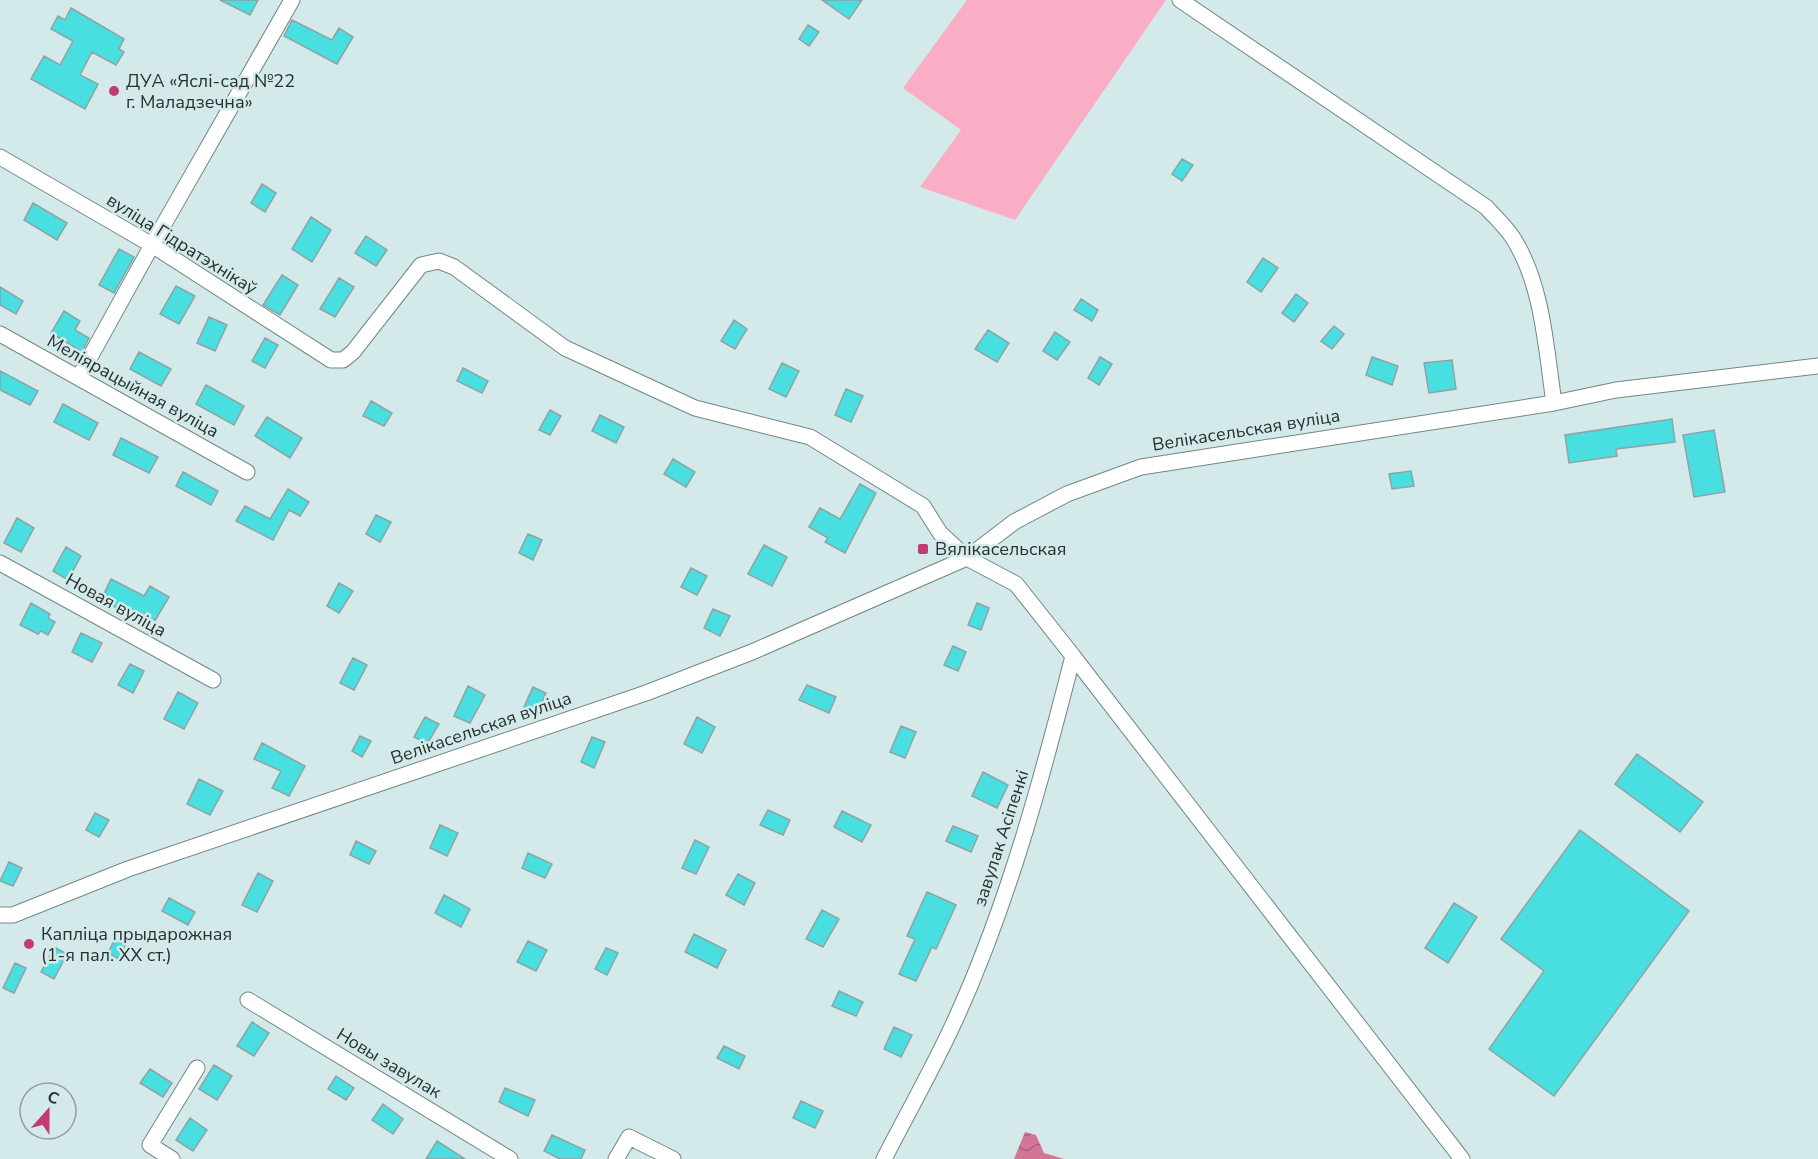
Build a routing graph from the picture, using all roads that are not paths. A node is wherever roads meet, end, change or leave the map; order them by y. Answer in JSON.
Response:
{"nodes":[{"id":1,"x":292,"y":0,"type":"edge"},
{"id":2,"x":1180,"y":0,"type":"edge"},
{"id":3,"x":0,"y":157,"type":"edge"},
{"id":4,"x":152,"y":245,"type":"junction"},
{"id":5,"x":0,"y":334,"type":"edge"},
{"id":6,"x":1818,"y":366,"type":"edge"},
{"id":7,"x":79,"y":377,"type":"junction"},
{"id":8,"x":1554,"y":403,"type":"junction"},
{"id":9,"x":247,"y":472,"type":"dead end"},
{"id":10,"x":967,"y":558,"type":"junction"},
{"id":11,"x":0,"y":563,"type":"edge"},
{"id":12,"x":1073,"y":656,"type":"junction"},
{"id":13,"x":213,"y":680,"type":"dead end"},
{"id":14,"x":0,"y":915,"type":"edge"},
{"id":15,"x":248,"y":1000,"type":"dead end"},
{"id":16,"x":197,"y":1068,"type":"dead end"},
{"id":17,"x":172,"y":1159,"type":"edge"},
{"id":18,"x":510,"y":1159,"type":"edge"},
{"id":19,"x":616,"y":1159,"type":"edge"},
{"id":20,"x":673,"y":1159,"type":"edge"},
{"id":21,"x":884,"y":1159,"type":"edge"},
{"id":22,"x":1462,"y":1159,"type":"edge"}],
"edges":[{"from":1,"to":4,"type":"street"},
{"from":2,"to":8,"type":"street"},
{"from":3,"to":4,"type":"street","name":"вуліца Гідратэхнікаў"},
{"from":4,"to":7,"type":"street"},
{"from":4,"to":10,"type":"street","name":"вуліца Гідратэхнікаў"},
{"from":5,"to":7,"type":"street","name":"Меліярацыйная вуліца"},
{"from":6,"to":8,"type":"street","name":"Велікасельская вуліца"},
{"from":7,"to":9,"type":"street","name":"Меліярацыйная вуліца"},
{"from":8,"to":10,"type":"street","name":"Велікасельская вуліца"},
{"from":10,"to":12,"type":"street"},
{"from":10,"to":14,"type":"street","name":"Велікасельская вуліца"},
{"from":11,"to":13,"type":"street","name":"Новая вуліца"},
{"from":12,"to":21,"type":"street","name":"завулак Асіпенкі"},
{"from":12,"to":22,"type":"street"},
{"from":15,"to":18,"type":"street","name":"Новы завулак"},
{"from":16,"to":17,"type":"street"},
{"from":19,"to":20,"type":"street"}]}
